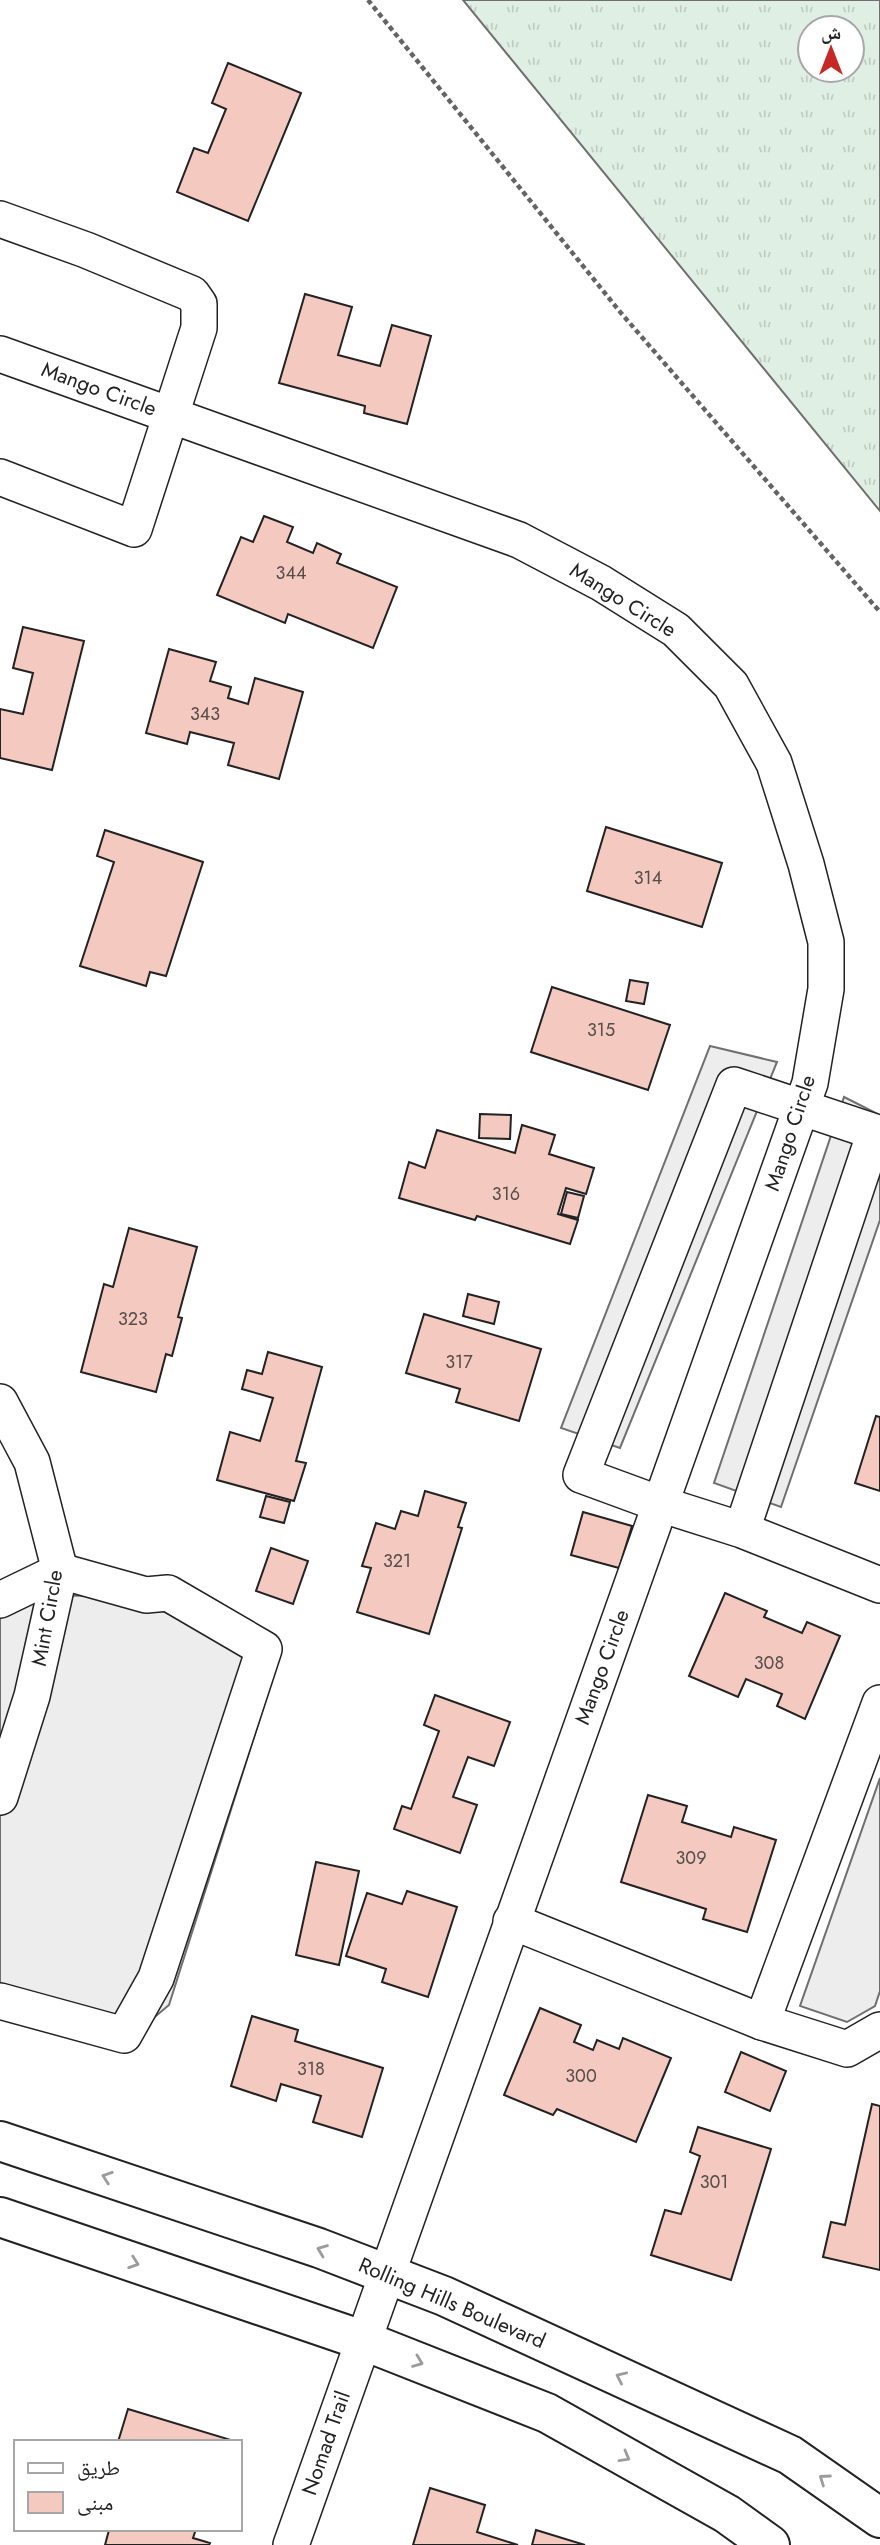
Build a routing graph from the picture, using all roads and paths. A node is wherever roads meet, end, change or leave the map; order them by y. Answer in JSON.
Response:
{"nodes":[{"id":1,"x":368,"y":0,"type":"edge"},
{"id":2,"x":0,"y":219,"type":"edge"},
{"id":3,"x":0,"y":354,"type":"edge"},
{"id":4,"x":172,"y":416,"type":"junction"},
{"id":5,"x":0,"y":477,"type":"edge"},
{"id":6,"x":880,"y":612,"type":"edge"},
{"id":7,"x":801,"y":1108,"type":"junction"},
{"id":8,"x":0,"y":1402,"type":"edge"},
{"id":9,"x":660,"y":1504,"type":"junction"},
{"id":10,"x":742,"y":1530,"type":"junction"},
{"id":11,"x":60,"y":1571,"type":"junction"},
{"id":12,"x":880,"y":1585,"type":"edge"},
{"id":13,"x":0,"y":1600,"type":"edge"},
{"id":14,"x":880,"y":1703,"type":"edge"},
{"id":15,"x":0,"y":1797,"type":"edge"},
{"id":16,"x":511,"y":1920,"type":"junction"},
{"id":17,"x":0,"y":2001,"type":"edge"},
{"id":18,"x":761,"y":2022,"type":"junction"},
{"id":19,"x":880,"y":2030,"type":"edge"},
{"id":20,"x":0,"y":2141,"type":"edge"},
{"id":21,"x":0,"y":2217,"type":"edge"},
{"id":22,"x":386,"y":2275,"type":"junction"},
{"id":23,"x":362,"y":2340,"type":"junction"},
{"id":24,"x":880,"y":2518,"type":"edge"},
{"id":25,"x":291,"y":2545,"type":"edge"},
{"id":26,"x":771,"y":2545,"type":"edge"}],
"edges":[{"from":1,"to":6,"type":"path"},
{"from":2,"to":4,"type":"street"},
{"from":3,"to":4,"type":"street","name":"Mango Circle"},
{"from":4,"to":5,"type":"street"},
{"from":4,"to":7,"type":"street","name":"Mango Circle"},
{"from":7,"to":9,"type":"street","name":"Mango Circle"},
{"from":7,"to":9,"type":"street"},
{"from":7,"to":10,"type":"street"},
{"from":8,"to":11,"type":"street","name":"Mint Circle"},
{"from":9,"to":10,"type":"street"},
{"from":9,"to":16,"type":"street","name":"Mango Circle"},
{"from":10,"to":12,"type":"street"},
{"from":11,"to":13,"type":"street"},
{"from":11,"to":15,"type":"street","name":"Mint Circle"},
{"from":11,"to":17,"type":"street"},
{"from":14,"to":18,"type":"street"},
{"from":16,"to":18,"type":"street"},
{"from":16,"to":22,"type":"street","name":"Mango Circle"},
{"from":18,"to":19,"type":"street"},
{"from":22,"to":20,"type":"main road","name":"Rolling Hills Boulevard","one_way":true},
{"from":21,"to":23,"type":"main road","one_way":true},
{"from":22,"to":23,"type":"street","name":"Mango Circle"},
{"from":24,"to":22,"type":"main road","name":"Rolling Hills Boulevard","one_way":true},
{"from":23,"to":25,"type":"street","name":"Nomad Trail"},
{"from":23,"to":26,"type":"main road","one_way":true}]}
